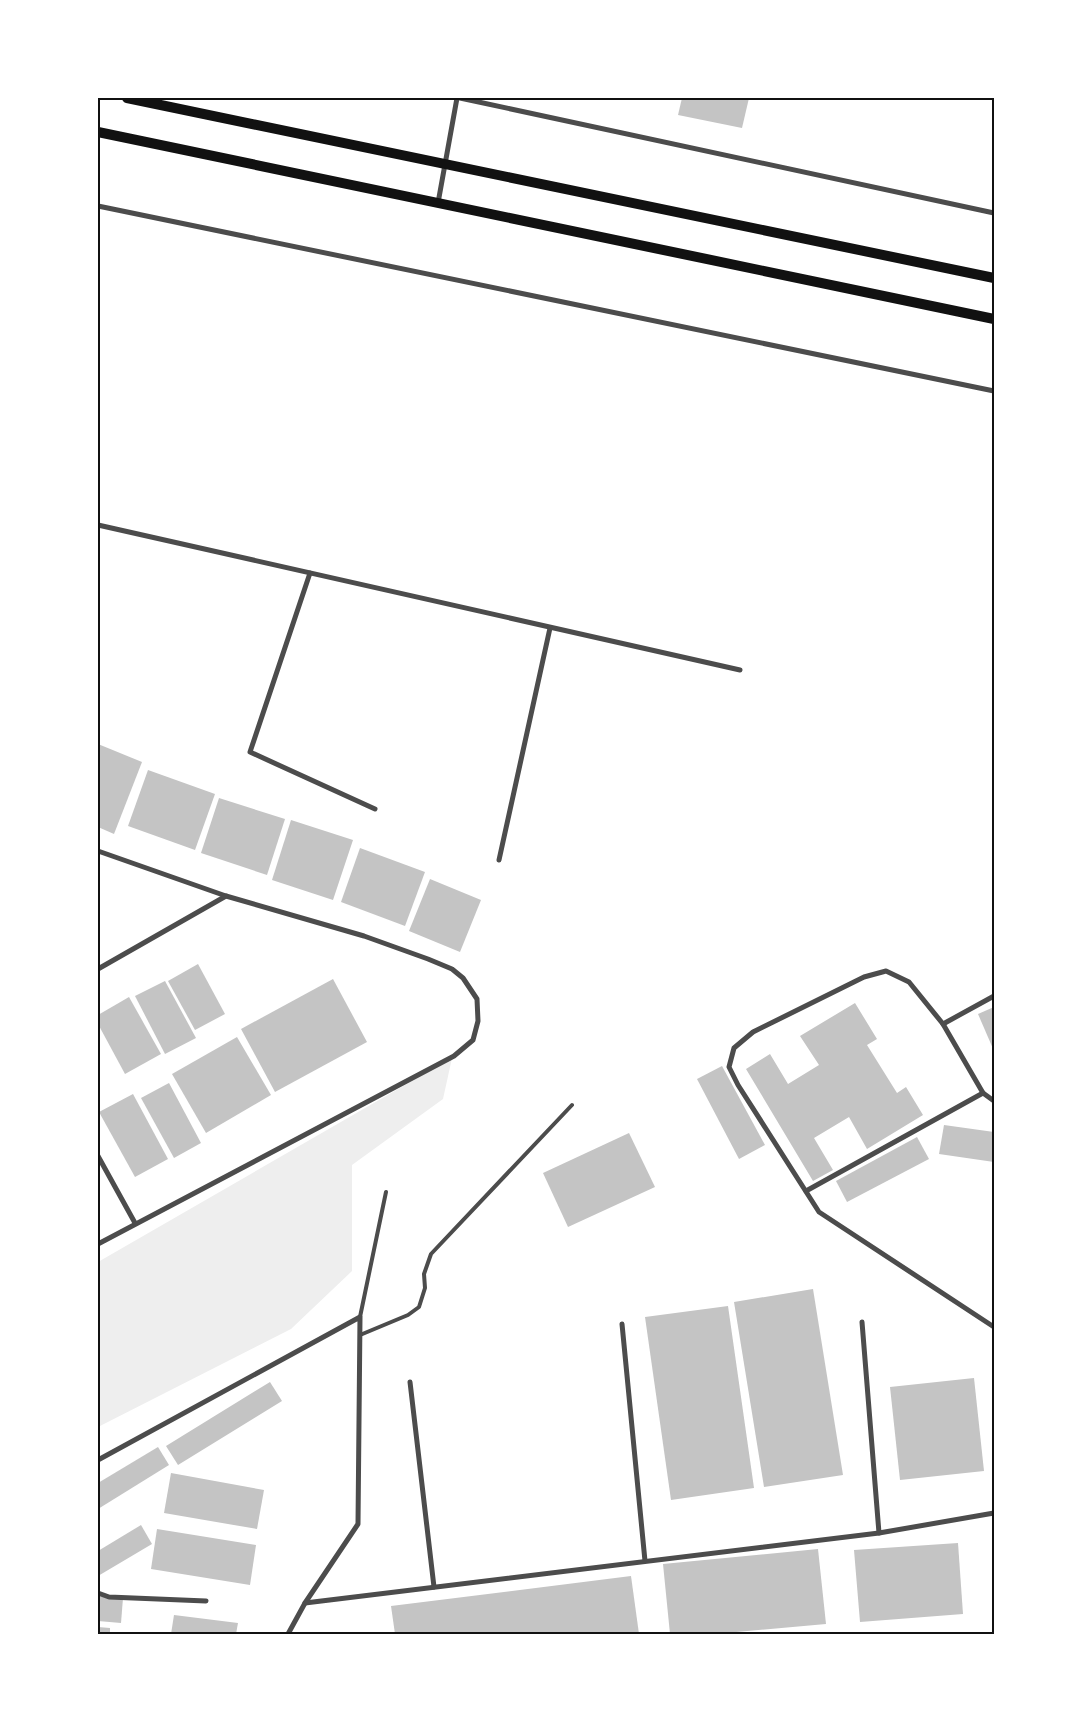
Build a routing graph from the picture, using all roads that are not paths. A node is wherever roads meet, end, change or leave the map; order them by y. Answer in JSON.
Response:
{"nodes":[{"id":1,"x":127,"y":98,"type":"edge"},
{"id":2,"x":459,"y":98,"type":"edge"},
{"id":3,"x":98,"y":132,"type":"edge"},
{"id":4,"x":446,"y":164,"type":"junction"},
{"id":5,"x":438,"y":203,"type":"junction"},
{"id":6,"x":98,"y":206,"type":"edge"},
{"id":7,"x":994,"y":213,"type":"edge"},
{"id":8,"x":994,"y":278,"type":"edge"},
{"id":9,"x":994,"y":319,"type":"edge"},
{"id":10,"x":994,"y":391,"type":"edge"},
{"id":11,"x":98,"y":525,"type":"edge"},
{"id":12,"x":310,"y":573,"type":"junction"},
{"id":13,"x":550,"y":628,"type":"junction"},
{"id":14,"x":740,"y":670,"type":"dead end"},
{"id":15,"x":375,"y":809,"type":"dead end"},
{"id":16,"x":98,"y":851,"type":"edge"},
{"id":17,"x":499,"y":860,"type":"dead end"},
{"id":18,"x":226,"y":896,"type":"junction"},
{"id":19,"x":98,"y":969,"type":"edge"},
{"id":20,"x":994,"y":996,"type":"edge"},
{"id":21,"x":943,"y":1024,"type":"junction"},
{"id":22,"x":983,"y":1093,"type":"junction"},
{"id":23,"x":994,"y":1101,"type":"edge"},
{"id":24,"x":572,"y":1105,"type":"dead end"},
{"id":25,"x":98,"y":1156,"type":"edge"},
{"id":26,"x":806,"y":1191,"type":"junction"},
{"id":27,"x":386,"y":1192,"type":"dead end"},
{"id":28,"x":135,"y":1223,"type":"junction"},
{"id":29,"x":98,"y":1244,"type":"edge"},
{"id":30,"x":360,"y":1317,"type":"junction"},
{"id":31,"x":862,"y":1322,"type":"dead end"},
{"id":32,"x":622,"y":1324,"type":"dead end"},
{"id":33,"x":994,"y":1327,"type":"edge"},
{"id":34,"x":360,"y":1335,"type":"junction"},
{"id":35,"x":410,"y":1382,"type":"dead end"},
{"id":36,"x":98,"y":1460,"type":"edge"},
{"id":37,"x":994,"y":1513,"type":"edge"},
{"id":38,"x":879,"y":1533,"type":"junction"},
{"id":39,"x":645,"y":1561,"type":"junction"},
{"id":40,"x":434,"y":1587,"type":"junction"},
{"id":41,"x":98,"y":1593,"type":"edge"},
{"id":42,"x":206,"y":1601,"type":"dead end"},
{"id":43,"x":304,"y":1603,"type":"junction"},
{"id":44,"x":288,"y":1634,"type":"edge"}],
"edges":[{"from":1,"to":4,"type":"main road"},
{"from":2,"to":4,"type":"street"},
{"from":2,"to":7,"type":"street"},
{"from":3,"to":5,"type":"main road"},
{"from":4,"to":5,"type":"street"},
{"from":4,"to":8,"type":"main road"},
{"from":5,"to":9,"type":"main road"},
{"from":6,"to":10,"type":"street"},
{"from":11,"to":12,"type":"street"},
{"from":12,"to":13,"type":"street"},
{"from":12,"to":15,"type":"street"},
{"from":13,"to":14,"type":"street"},
{"from":13,"to":17,"type":"street"},
{"from":16,"to":18,"type":"street"},
{"from":18,"to":19,"type":"street"},
{"from":18,"to":28,"type":"street"},
{"from":20,"to":21,"type":"street"},
{"from":21,"to":22,"type":"street"},
{"from":21,"to":26,"type":"street"},
{"from":22,"to":23,"type":"street"},
{"from":22,"to":26,"type":"street"},
{"from":24,"to":34,"type":"lane"},
{"from":25,"to":28,"type":"street"},
{"from":26,"to":33,"type":"street"},
{"from":27,"to":30,"type":"lane"},
{"from":28,"to":29,"type":"street"},
{"from":30,"to":34,"type":"street"},
{"from":30,"to":36,"type":"street"},
{"from":31,"to":38,"type":"street"},
{"from":32,"to":39,"type":"street"},
{"from":34,"to":43,"type":"street"},
{"from":35,"to":40,"type":"street"},
{"from":37,"to":38,"type":"street"},
{"from":38,"to":39,"type":"street"},
{"from":39,"to":40,"type":"street"},
{"from":40,"to":43,"type":"street"},
{"from":41,"to":42,"type":"street"},
{"from":43,"to":44,"type":"street"}]}
